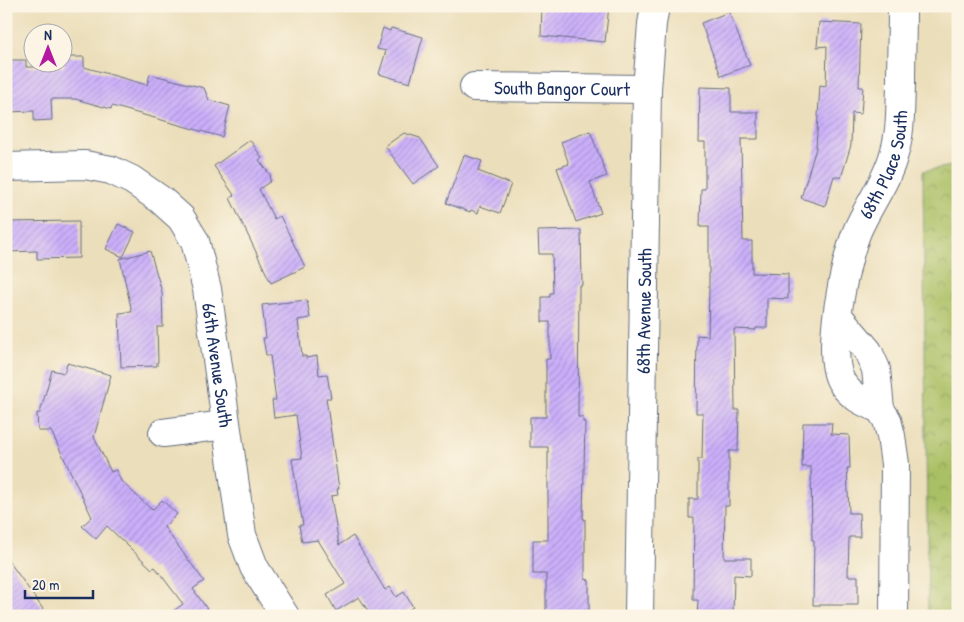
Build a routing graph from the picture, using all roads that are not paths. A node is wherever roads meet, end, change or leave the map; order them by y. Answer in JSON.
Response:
{"nodes":[{"id":1,"x":655,"y":6,"type":"edge"},
{"id":2,"x":902,"y":6,"type":"edge"},
{"id":3,"x":474,"y":87,"type":"dead end"},
{"id":4,"x":647,"y":89,"type":"junction"},
{"id":5,"x":6,"y":167,"type":"edge"},
{"id":6,"x":838,"y":316,"type":"junction"},
{"id":7,"x":880,"y":409,"type":"junction"},
{"id":8,"x":226,"y":426,"type":"junction"},
{"id":9,"x":163,"y":433,"type":"dead end"},
{"id":10,"x":285,"y":616,"type":"edge"},
{"id":11,"x":639,"y":616,"type":"edge"},
{"id":12,"x":894,"y":616,"type":"edge"}],
"edges":[{"from":1,"to":4,"type":"street","name":"68th Avenue South"},
{"from":2,"to":6,"type":"street","name":"68th Place South"},
{"from":3,"to":4,"type":"street","name":"South Bangor Court"},
{"from":4,"to":11,"type":"street","name":"68th Avenue South"},
{"from":5,"to":8,"type":"street","name":"66th Avenue South"},
{"from":6,"to":7,"type":"street"},
{"from":6,"to":7,"type":"street","name":"68th Place South"},
{"from":7,"to":12,"type":"street"},
{"from":8,"to":9,"type":"street"},
{"from":8,"to":10,"type":"street","name":"66th Avenue South"}]}
